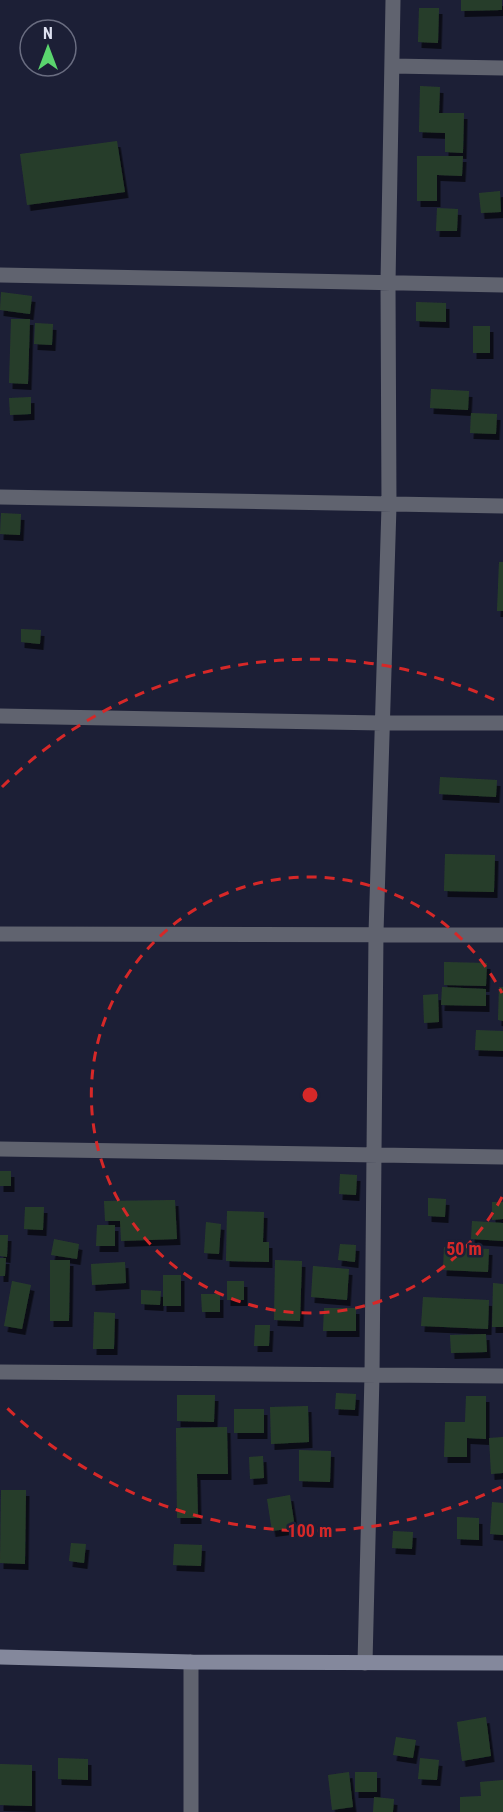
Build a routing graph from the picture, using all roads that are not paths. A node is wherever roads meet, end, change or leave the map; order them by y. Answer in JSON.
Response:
{"nodes":[{"id":1,"x":393,"y":0,"type":"edge"},
{"id":2,"x":392,"y":66,"type":"junction"},
{"id":3,"x":503,"y":68,"type":"edge"},
{"id":4,"x":0,"y":275,"type":"edge"},
{"id":5,"x":388,"y":283,"type":"junction"},
{"id":6,"x":503,"y":285,"type":"edge"},
{"id":7,"x":0,"y":497,"type":"edge"},
{"id":8,"x":389,"y":506,"type":"junction"},
{"id":9,"x":503,"y":506,"type":"edge"},
{"id":10,"x":0,"y":716,"type":"edge"},
{"id":11,"x":382,"y":723,"type":"junction"},
{"id":12,"x":503,"y":723,"type":"edge"},
{"id":13,"x":376,"y":933,"type":"junction"},
{"id":14,"x":0,"y":934,"type":"edge"},
{"id":15,"x":503,"y":935,"type":"edge"},
{"id":16,"x":0,"y":1149,"type":"edge"},
{"id":17,"x":374,"y":1153,"type":"junction"},
{"id":18,"x":503,"y":1157,"type":"edge"},
{"id":19,"x":0,"y":1372,"type":"edge"},
{"id":20,"x":372,"y":1375,"type":"junction"},
{"id":21,"x":503,"y":1376,"type":"edge"},
{"id":22,"x":0,"y":1657,"type":"edge"},
{"id":23,"x":190,"y":1662,"type":"junction"},
{"id":24,"x":365,"y":1663,"type":"junction"},
{"id":25,"x":503,"y":1663,"type":"edge"},
{"id":26,"x":191,"y":1812,"type":"edge"}],
"edges":[{"from":1,"to":2,"type":"street"},
{"from":2,"to":3,"type":"street"},
{"from":2,"to":5,"type":"street"},
{"from":4,"to":5,"type":"street"},
{"from":5,"to":6,"type":"street"},
{"from":5,"to":8,"type":"street"},
{"from":7,"to":8,"type":"street"},
{"from":8,"to":9,"type":"street"},
{"from":8,"to":11,"type":"street"},
{"from":10,"to":11,"type":"street"},
{"from":11,"to":12,"type":"street"},
{"from":11,"to":13,"type":"street"},
{"from":13,"to":14,"type":"street"},
{"from":13,"to":15,"type":"street"},
{"from":13,"to":17,"type":"street"},
{"from":16,"to":17,"type":"street"},
{"from":17,"to":18,"type":"street"},
{"from":17,"to":20,"type":"street"},
{"from":19,"to":20,"type":"street"},
{"from":20,"to":21,"type":"street"},
{"from":20,"to":24,"type":"street"},
{"from":22,"to":23,"type":"main road"},
{"from":23,"to":24,"type":"main road"},
{"from":23,"to":26,"type":"street"},
{"from":24,"to":25,"type":"main road"}]}
